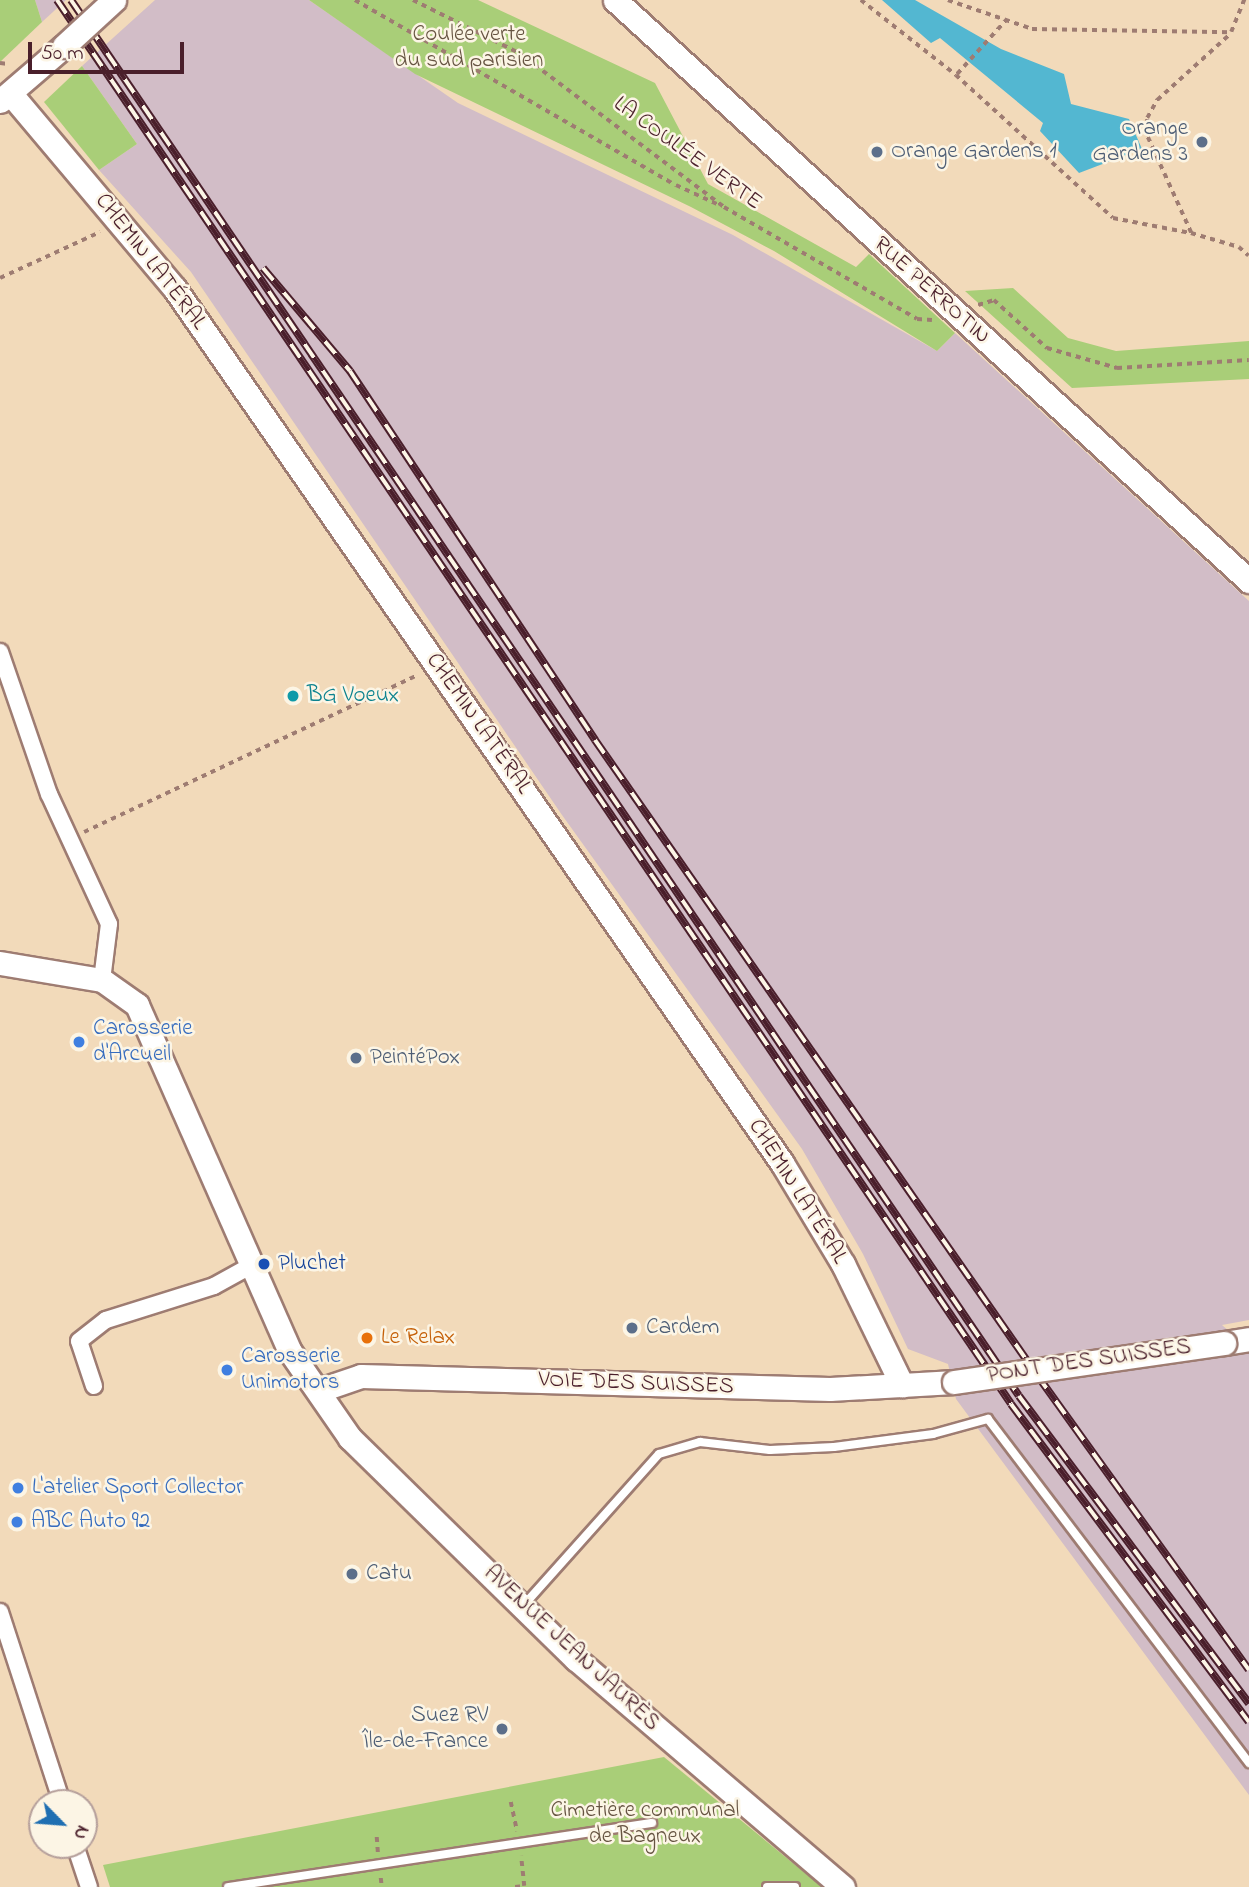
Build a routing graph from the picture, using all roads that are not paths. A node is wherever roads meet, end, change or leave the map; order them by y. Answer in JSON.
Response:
{"nodes":[{"id":1,"x":114,"y":0,"type":"edge"},
{"id":2,"x":615,"y":0,"type":"edge"},
{"id":3,"x":5,"y":97,"type":"edge"},
{"id":4,"x":1249,"y":581,"type":"edge"},
{"id":5,"x":0,"y":652,"type":"edge"},
{"id":6,"x":0,"y":963,"type":"edge"},
{"id":7,"x":102,"y":980,"type":"junction"},
{"id":8,"x":252,"y":1265,"type":"junction"},
{"id":9,"x":1249,"y":1339,"type":"edge"},
{"id":10,"x":954,"y":1382,"type":"joint"},
{"id":11,"x":902,"y":1385,"type":"junction"},
{"id":12,"x":94,"y":1386,"type":"dead end"},
{"id":13,"x":320,"y":1390,"type":"junction"},
{"id":14,"x":523,"y":1606,"type":"junction"},
{"id":15,"x":0,"y":1612,"type":"edge"},
{"id":16,"x":1249,"y":1763,"type":"edge"},
{"id":17,"x":57,"y":1789,"type":"edge"},
{"id":18,"x":652,"y":1823,"type":"dead end"},
{"id":19,"x":80,"y":1859,"type":"edge"},
{"id":20,"x":89,"y":1887,"type":"edge"},
{"id":21,"x":228,"y":1887,"type":"edge"},
{"id":22,"x":767,"y":1887,"type":"edge"},
{"id":23,"x":795,"y":1887,"type":"edge"},
{"id":24,"x":843,"y":1887,"type":"edge"}],
"edges":[{"from":1,"to":3,"type":"street","bridge":true},
{"from":2,"to":4,"type":"street","name":"RUE PERROTIN"},
{"from":3,"to":11,"type":"street","name":"CHEMIN LATÉRAL"},
{"from":5,"to":7,"type":"street"},
{"from":6,"to":7,"type":"street"},
{"from":7,"to":8,"type":"street","name":"AVENUE JEAN JAURÈS"},
{"from":8,"to":12,"type":"street"},
{"from":8,"to":13,"type":"street","name":"AVENUE JEAN JAURÈS"},
{"from":9,"to":10,"type":"street","name":"PONT DES SUISSES","bridge":true},
{"from":10,"to":11,"type":"street","name":"VOIE DES SUISSES"},
{"from":11,"to":13,"type":"street","name":"VOIE DES SUISSES"},
{"from":13,"to":14,"type":"street","name":"AVENUE JEAN JAURÈS"},
{"from":14,"to":16,"type":"lane"},
{"from":14,"to":24,"type":"street","name":"AVENUE JEAN JAURÈS"},
{"from":15,"to":17,"type":"street"},
{"from":18,"to":21,"type":"lane"},
{"from":19,"to":20,"type":"street"},
{"from":22,"to":23,"type":"lane"}]}
